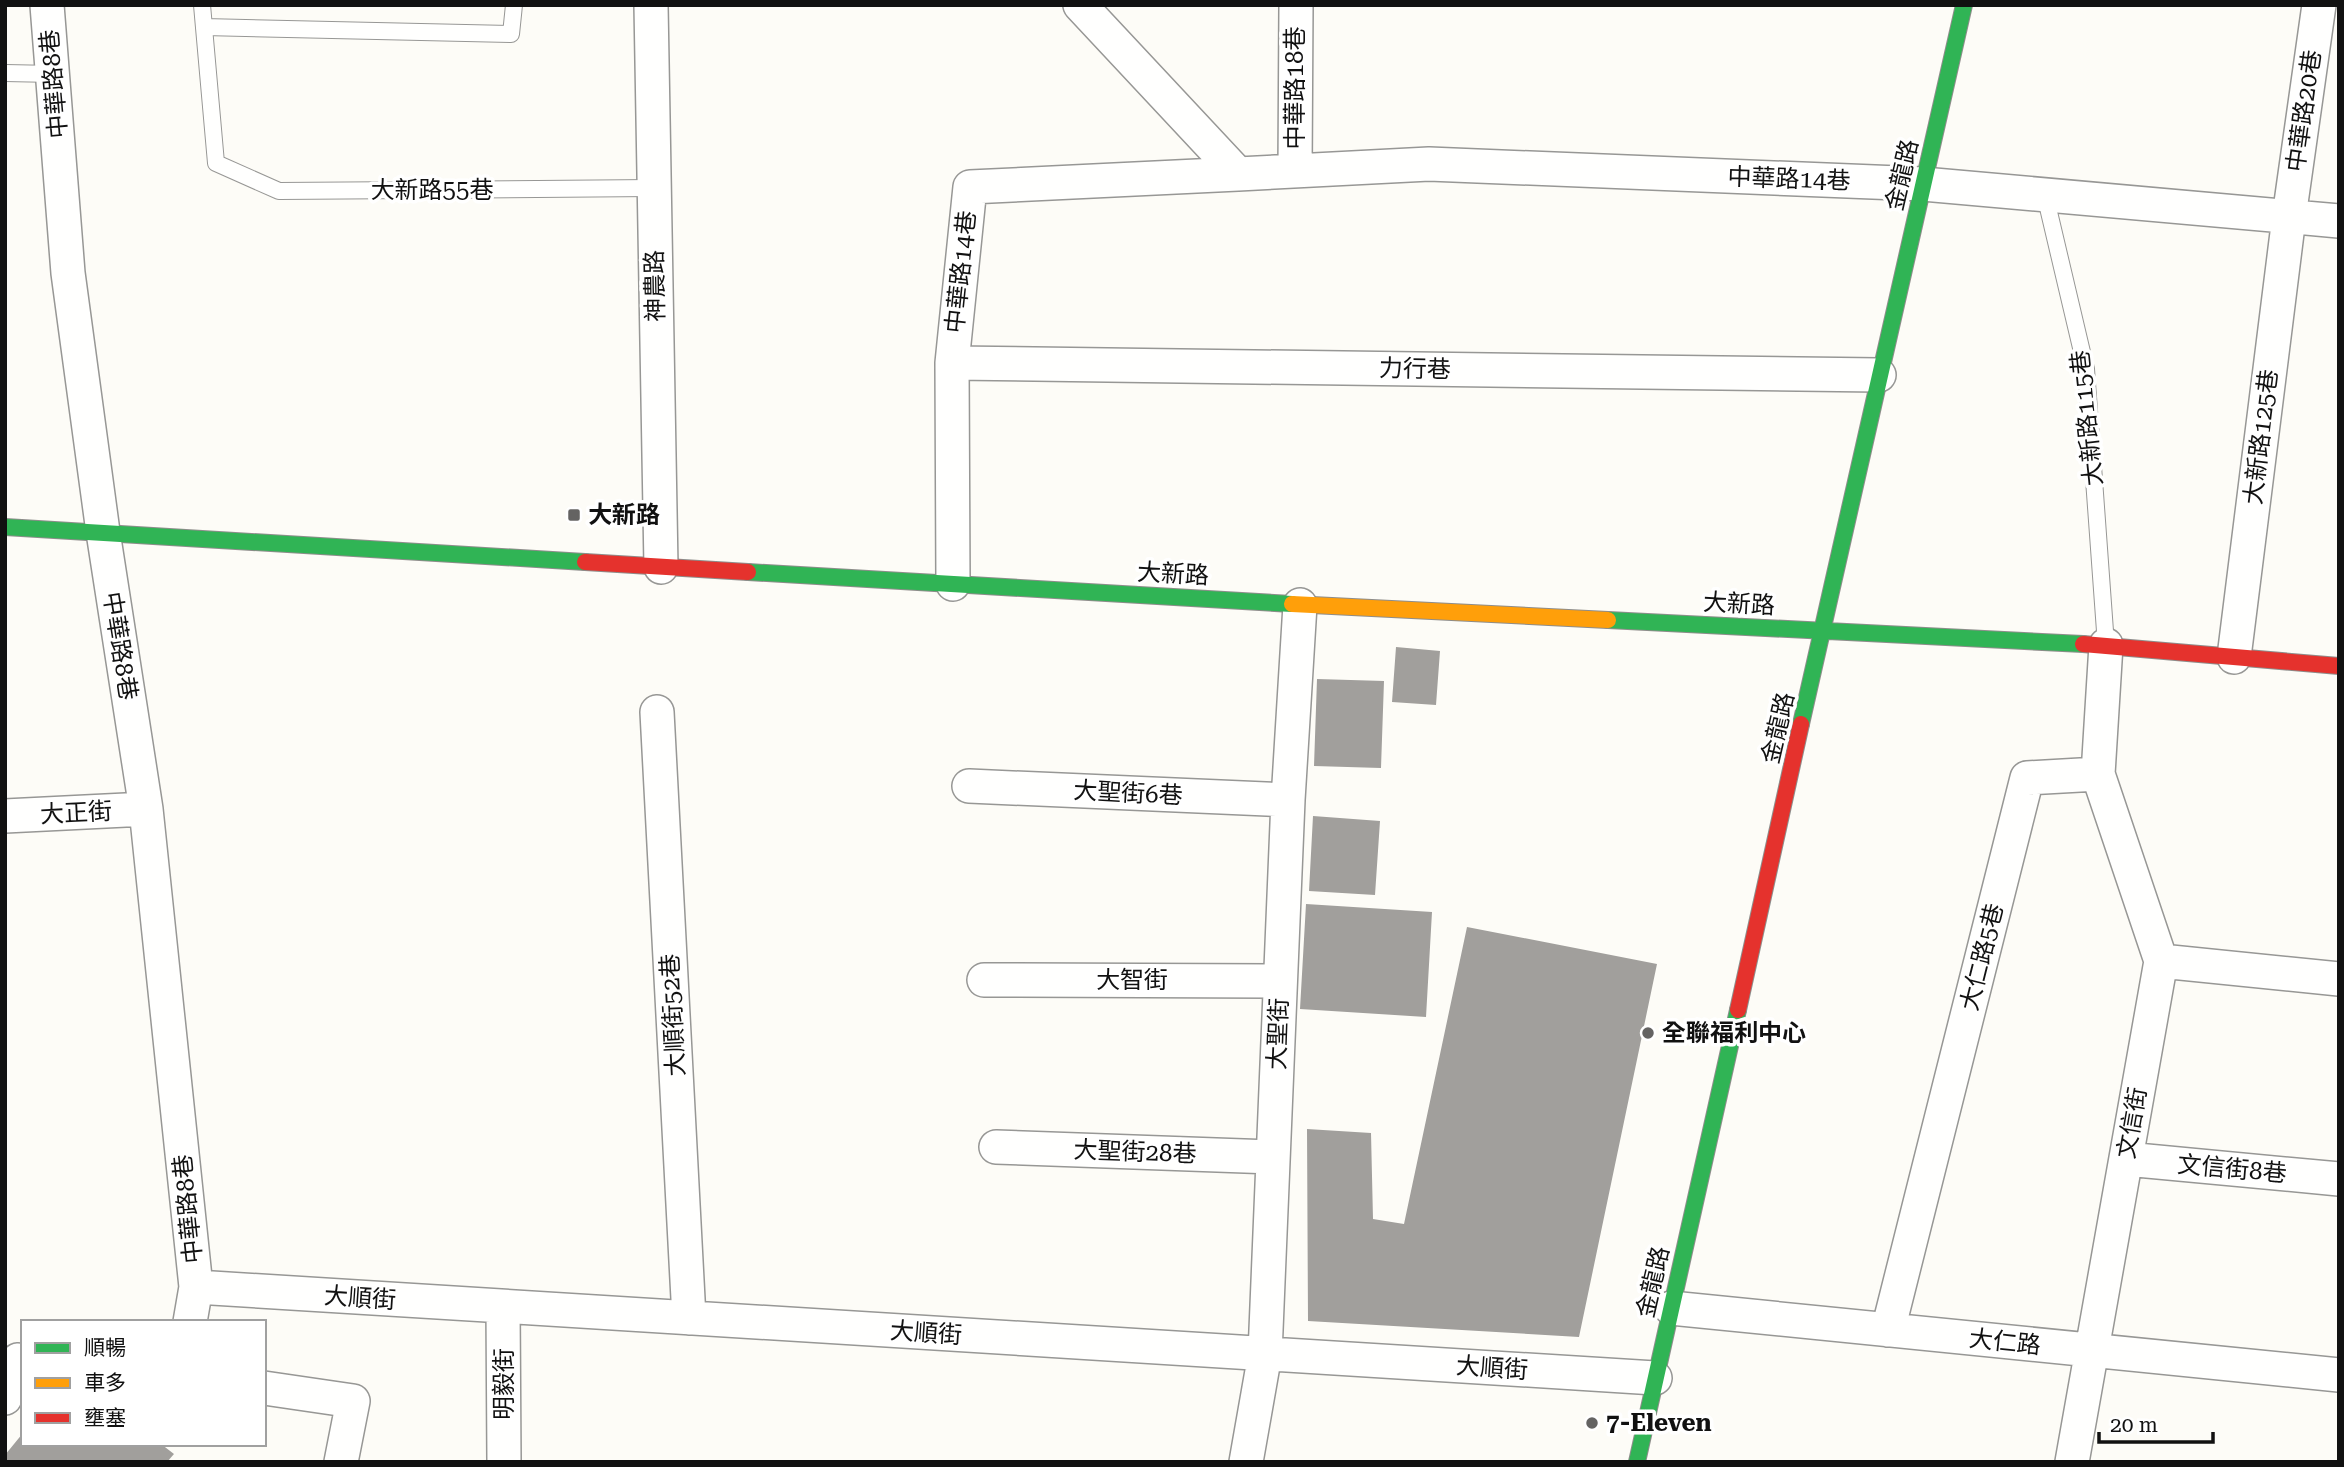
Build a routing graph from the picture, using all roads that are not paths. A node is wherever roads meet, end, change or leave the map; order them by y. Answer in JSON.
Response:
{"nodes":[{"id":1,"x":47,"y":5,"type":"edge"},
{"id":2,"x":202,"y":5,"type":"edge"},
{"id":3,"x":514,"y":5,"type":"edge"},
{"id":4,"x":651,"y":5,"type":"edge"},
{"id":5,"x":1080,"y":5,"type":"edge"},
{"id":6,"x":1296,"y":5,"type":"edge"},
{"id":7,"x":1964,"y":5,"type":"edge"},
{"id":8,"x":2319,"y":5,"type":"edge"},
{"id":9,"x":204,"y":27,"type":"junction"},
{"id":10,"x":5,"y":73,"type":"edge"},
{"id":11,"x":54,"y":74,"type":"junction"},
{"id":12,"x":1295,"y":171,"type":"junction"},
{"id":13,"x":1238,"y":174,"type":"junction"},
{"id":14,"x":1923,"y":184,"type":"junction"},
{"id":15,"x":653,"y":188,"type":"junction"},
{"id":16,"x":2045,"y":195,"type":"junction"},
{"id":17,"x":2288,"y":217,"type":"junction"},
{"id":18,"x":2339,"y":221,"type":"edge"},
{"id":19,"x":952,"y":363,"type":"junction"},
{"id":20,"x":1879,"y":375,"type":"junction"},
{"id":21,"x":5,"y":527,"type":"edge"},
{"id":22,"x":103,"y":532,"type":"junction"},
{"id":23,"x":661,"y":567,"type":"junction"},
{"id":24,"x":953,"y":584,"type":"junction"},
{"id":25,"x":1300,"y":605,"type":"junction"},
{"id":26,"x":1823,"y":632,"type":"junction"},
{"id":27,"x":2106,"y":645,"type":"junction"},
{"id":28,"x":2234,"y":657,"type":"junction"},
{"id":29,"x":2339,"y":666,"type":"edge"},
{"id":30,"x":657,"y":712,"type":"dead end"},
{"id":31,"x":2098,"y":774,"type":"junction"},
{"id":32,"x":969,"y":786,"type":"dead end"},
{"id":33,"x":1288,"y":800,"type":"junction"},
{"id":34,"x":146,"y":809,"type":"junction"},
{"id":35,"x":5,"y":816,"type":"edge"},
{"id":36,"x":2161,"y":961,"type":"junction"},
{"id":37,"x":2339,"y":979,"type":"edge"},
{"id":38,"x":984,"y":980,"type":"dead end"},
{"id":39,"x":1280,"y":981,"type":"junction"},
{"id":40,"x":996,"y":1147,"type":"dead end"},
{"id":41,"x":1273,"y":1157,"type":"junction"},
{"id":42,"x":2126,"y":1159,"type":"junction"},
{"id":43,"x":2339,"y":1179,"type":"edge"},
{"id":44,"x":197,"y":1287,"type":"junction"},
{"id":45,"x":503,"y":1307,"type":"junction"},
{"id":46,"x":1671,"y":1308,"type":"junction"},
{"id":47,"x":689,"y":1318,"type":"junction"},
{"id":48,"x":190,"y":1320,"type":"edge"},
{"id":49,"x":1888,"y":1330,"type":"junction"},
{"id":50,"x":2092,"y":1350,"type":"junction"},
{"id":51,"x":1265,"y":1354,"type":"junction"},
{"id":52,"x":15,"y":1358,"type":"edge"},
{"id":53,"x":2339,"y":1375,"type":"edge"},
{"id":54,"x":1655,"y":1378,"type":"junction"},
{"id":55,"x":266,"y":1388,"type":"edge"},
{"id":56,"x":5,"y":1398,"type":"edge"},
{"id":57,"x":341,"y":1462,"type":"edge"},
{"id":58,"x":504,"y":1462,"type":"edge"},
{"id":59,"x":1246,"y":1462,"type":"edge"},
{"id":60,"x":1637,"y":1462,"type":"edge"},
{"id":61,"x":2072,"y":1462,"type":"edge"}],
"edges":[{"from":1,"to":11,"type":"street","name":"中華路8巷"},
{"from":2,"to":9,"type":"lane"},
{"from":3,"to":9,"type":"lane"},
{"from":4,"to":15,"type":"street","name":"神農路"},
{"from":5,"to":13,"type":"street"},
{"from":6,"to":12,"type":"street","name":"中華路18巷"},
{"from":7,"to":14,"type":"street","name":"金龍路"},
{"from":8,"to":17,"type":"street","name":"中華路20巷"},
{"from":9,"to":15,"type":"lane","name":"大新路55巷"},
{"from":10,"to":11,"type":"lane"},
{"from":11,"to":22,"type":"street","name":"中華路8巷"},
{"from":12,"to":13,"type":"street","name":"中華路14巷"},
{"from":12,"to":14,"type":"street","name":"中華路14巷"},
{"from":13,"to":19,"type":"street","name":"中華路14巷"},
{"from":14,"to":16,"type":"street","name":"中華路14巷"},
{"from":14,"to":20,"type":"street","name":"金龍路"},
{"from":15,"to":23,"type":"street","name":"神農路"},
{"from":16,"to":17,"type":"street","name":"中華路14巷"},
{"from":16,"to":27,"type":"lane","name":"大新路115巷"},
{"from":17,"to":18,"type":"street","name":"中華路14巷"},
{"from":17,"to":28,"type":"street","name":"大新路125巷"},
{"from":19,"to":20,"type":"street","name":"力行巷"},
{"from":19,"to":24,"type":"street","name":"中華路14巷"},
{"from":20,"to":26,"type":"street","name":"金龍路"},
{"from":21,"to":22,"type":"street","name":"大新路"},
{"from":22,"to":23,"type":"street","name":"大新路"},
{"from":22,"to":34,"type":"street","name":"中華路8巷"},
{"from":23,"to":24,"type":"street","name":"大新路"},
{"from":24,"to":25,"type":"street","name":"大新路"},
{"from":25,"to":26,"type":"street","name":"大新路"},
{"from":25,"to":33,"type":"street","name":"大聖街"},
{"from":26,"to":27,"type":"street","name":"大新路"},
{"from":26,"to":46,"type":"street","name":"金龍路"},
{"from":27,"to":28,"type":"street","name":"大新路"},
{"from":27,"to":31,"type":"street"},
{"from":28,"to":29,"type":"street","name":"大新路"},
{"from":30,"to":47,"type":"street","name":"大順街52巷"},
{"from":31,"to":36,"type":"street"},
{"from":31,"to":49,"type":"street","name":"大仁路5巷"},
{"from":32,"to":33,"type":"street","name":"大聖街6巷"},
{"from":33,"to":39,"type":"street","name":"大聖街"},
{"from":34,"to":35,"type":"street","name":"大正街"},
{"from":34,"to":44,"type":"street","name":"中華路8巷"},
{"from":36,"to":37,"type":"street"},
{"from":36,"to":42,"type":"street","name":"文信街"},
{"from":38,"to":39,"type":"street","name":"大智街"},
{"from":39,"to":41,"type":"street","name":"大聖街"},
{"from":40,"to":41,"type":"street","name":"大聖街28巷"},
{"from":41,"to":51,"type":"street","name":"大聖街"},
{"from":42,"to":43,"type":"street","name":"文信街8巷"},
{"from":42,"to":50,"type":"street","name":"文信街"},
{"from":44,"to":45,"type":"street","name":"大順街"},
{"from":44,"to":48,"type":"street","name":"中華路8巷"},
{"from":45,"to":47,"type":"street","name":"大順街"},
{"from":45,"to":58,"type":"street","name":"明毅街"},
{"from":46,"to":49,"type":"street","name":"大仁路"},
{"from":46,"to":54,"type":"street","name":"金龍路"},
{"from":47,"to":51,"type":"street","name":"大順街"},
{"from":49,"to":50,"type":"street","name":"大仁路"},
{"from":50,"to":53,"type":"street","name":"大仁路"},
{"from":50,"to":61,"type":"street","name":"文信街"},
{"from":51,"to":54,"type":"street","name":"大順街"},
{"from":51,"to":59,"type":"street","name":"大聖街"},
{"from":52,"to":56,"type":"street"},
{"from":54,"to":60,"type":"street","name":"金龍路"},
{"from":55,"to":57,"type":"street"}]}
